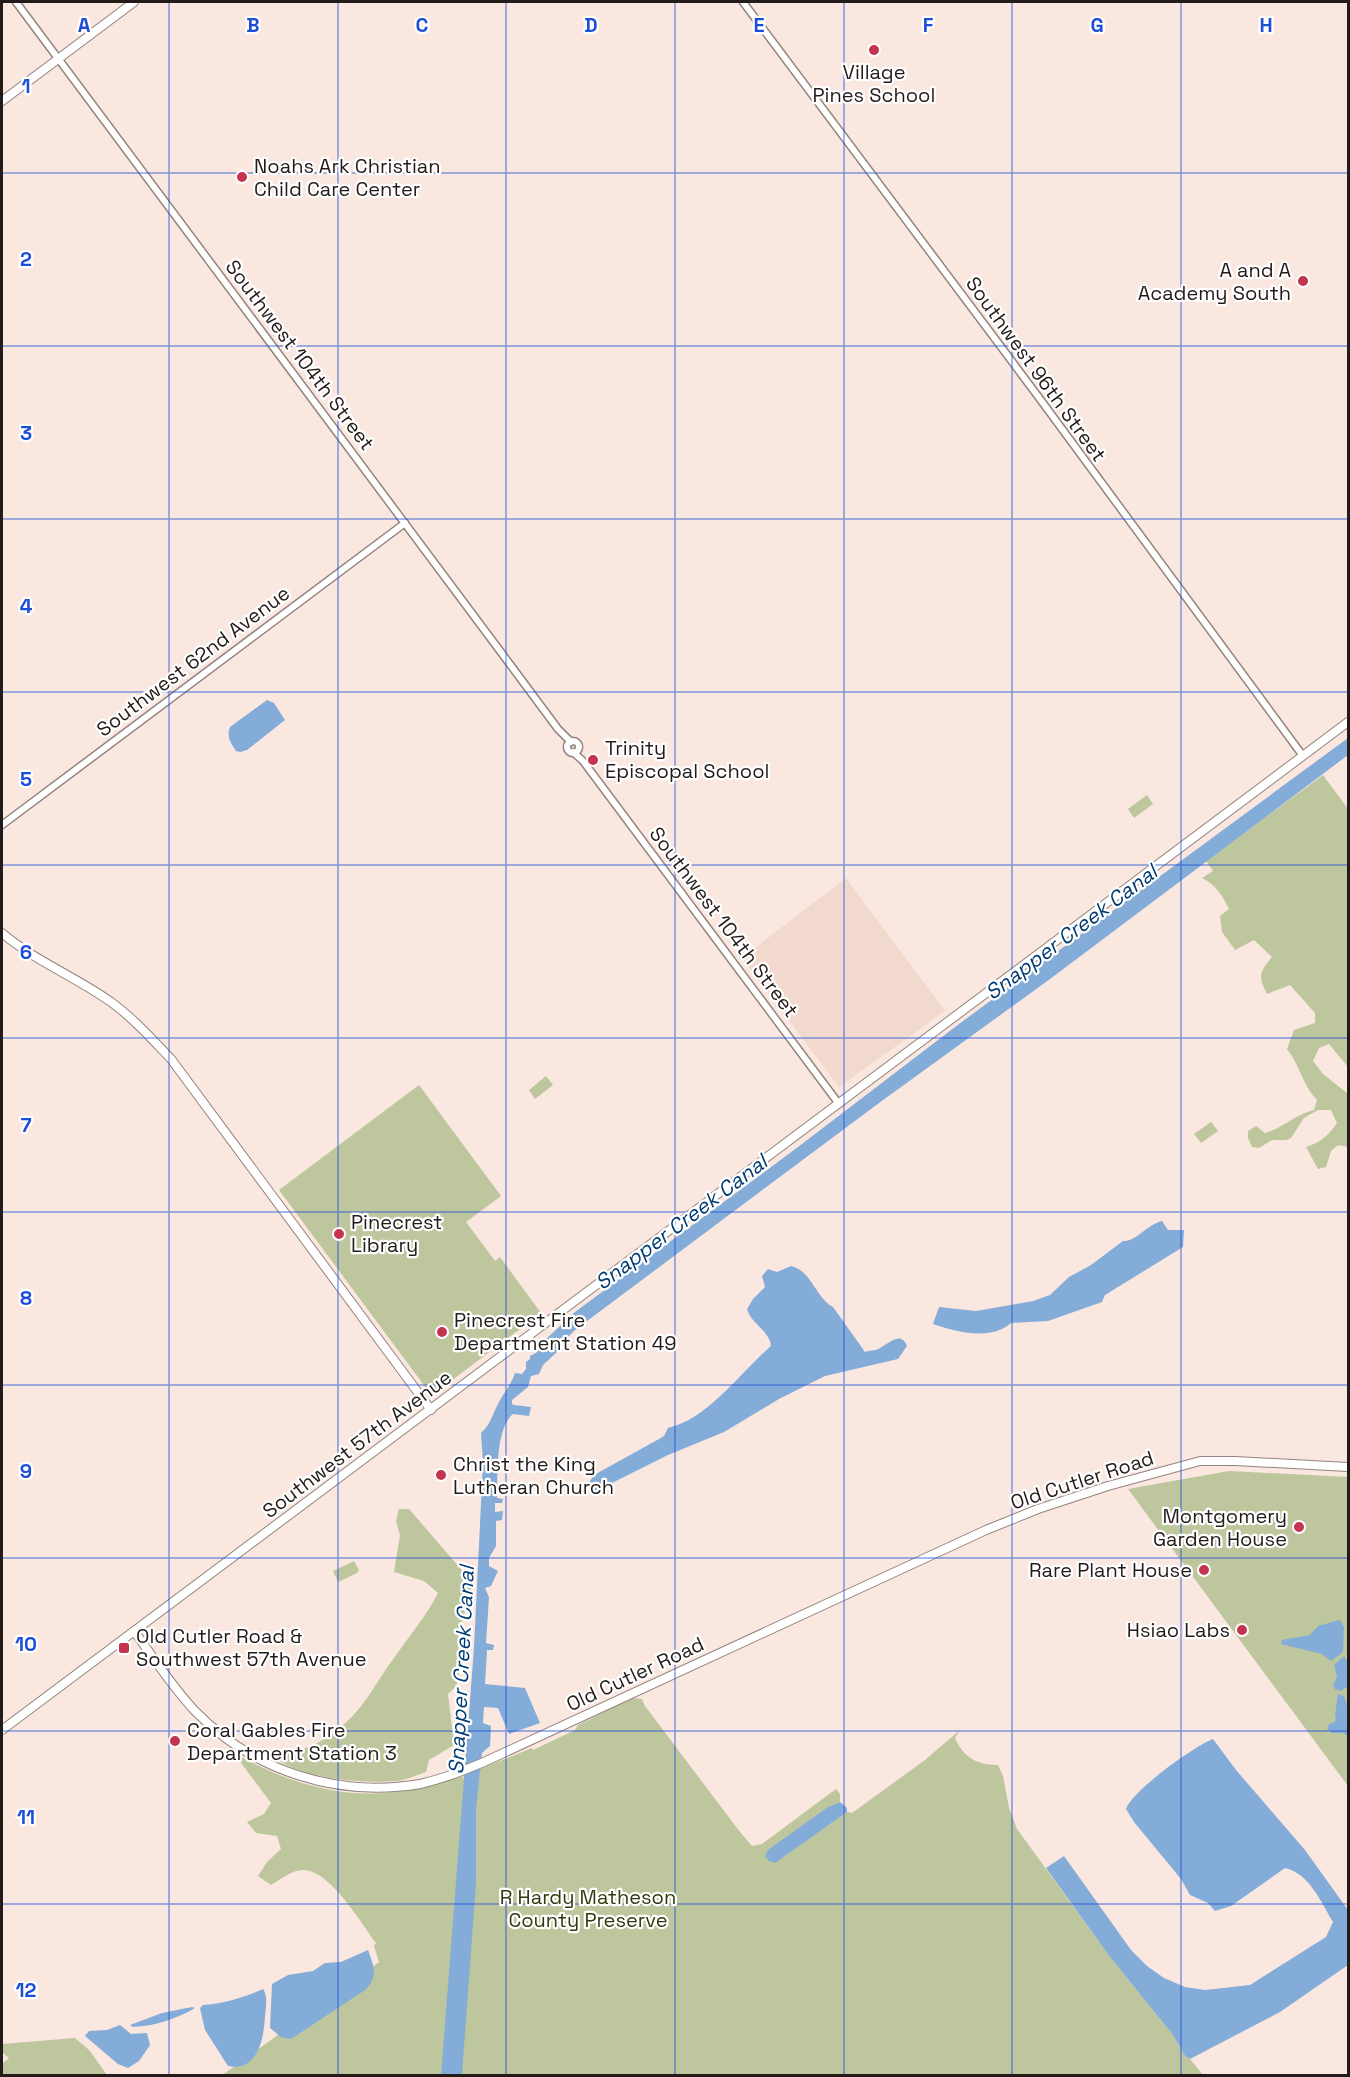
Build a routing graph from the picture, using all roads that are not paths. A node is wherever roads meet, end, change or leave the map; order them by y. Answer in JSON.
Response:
{"nodes":[{"id":1,"x":16,"y":2,"type":"edge"},
{"id":2,"x":134,"y":2,"type":"edge"},
{"id":3,"x":743,"y":2,"type":"edge"},
{"id":4,"x":59,"y":59,"type":"junction"},
{"id":5,"x":2,"y":101,"type":"edge"},
{"id":6,"x":405,"y":523,"type":"junction"},
{"id":7,"x":1348,"y":722,"type":"edge"},
{"id":8,"x":1303,"y":756,"type":"junction"},
{"id":9,"x":2,"y":825,"type":"edge"},
{"id":10,"x":2,"y":933,"type":"edge"},
{"id":11,"x":839,"y":1104,"type":"junction"},
{"id":12,"x":431,"y":1410,"type":"junction"},
{"id":13,"x":1348,"y":1467,"type":"edge"},
{"id":14,"x":134,"y":1631,"type":"junction"},
{"id":15,"x":2,"y":1730,"type":"edge"}],
"edges":[{"from":1,"to":4,"type":"street","name":"Southwest 104th Street"},
{"from":2,"to":4,"type":"main road"},
{"from":3,"to":8,"type":"street","name":"Southwest 96th Street"},
{"from":4,"to":5,"type":"main road"},
{"from":4,"to":6,"type":"street","name":"Southwest 104th Street"},
{"from":6,"to":9,"type":"street","name":"Southwest 62nd Avenue"},
{"from":6,"to":11,"type":"street","name":"Southwest 104th Street"},
{"from":7,"to":8,"type":"main road","name":"Southwest 57th Avenue"},
{"from":8,"to":11,"type":"main road","name":"Southwest 57th Avenue"},
{"from":10,"to":12,"type":"main road"},
{"from":11,"to":12,"type":"main road","name":"Southwest 57th Avenue"},
{"from":12,"to":14,"type":"main road","name":"Southwest 57th Avenue"},
{"from":13,"to":14,"type":"main road","name":"Old Cutler Road"},
{"from":14,"to":15,"type":"main road"}]}
